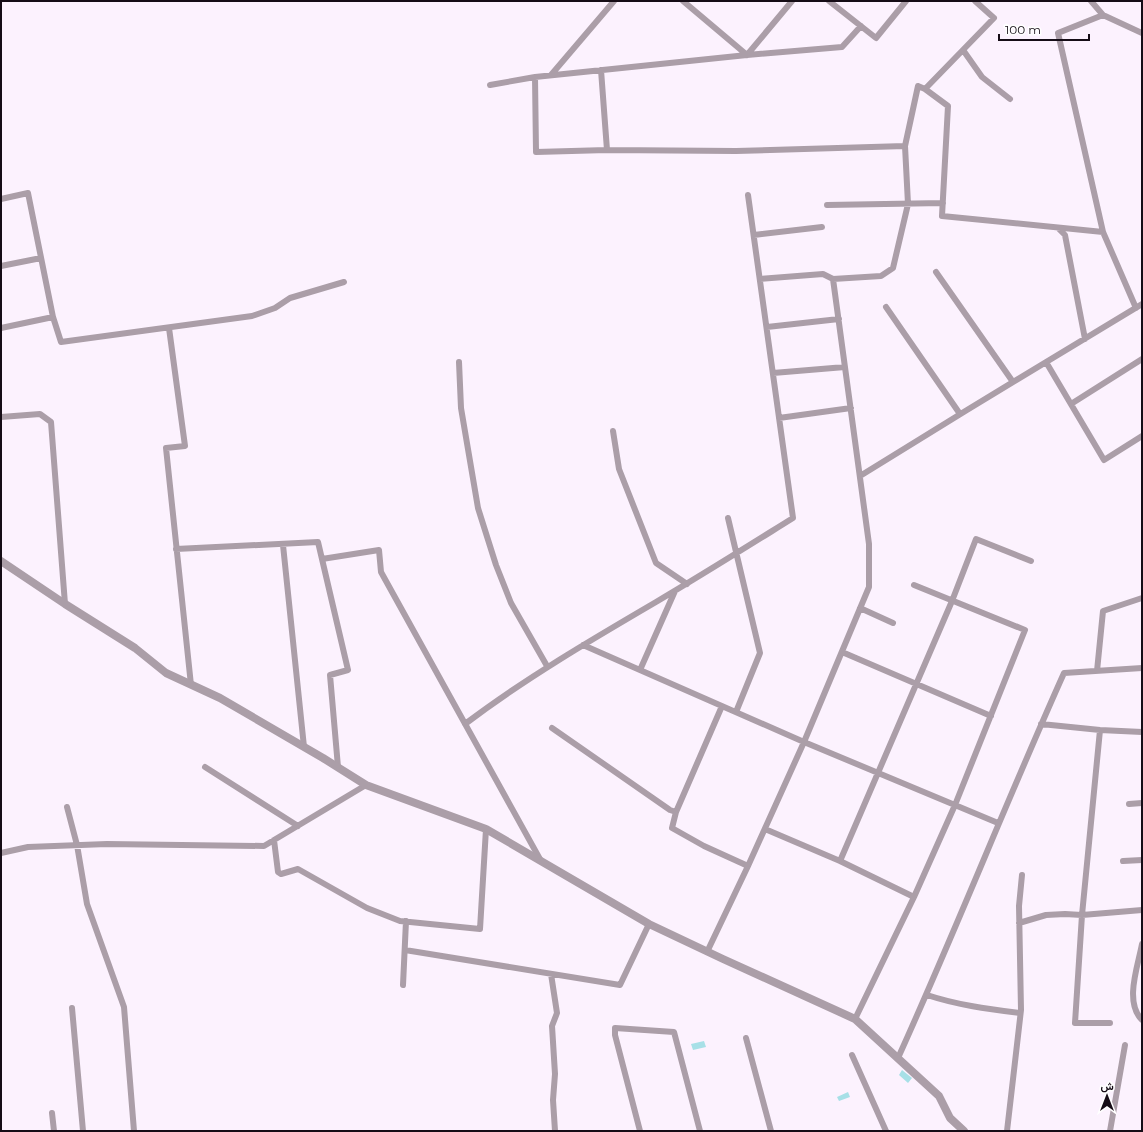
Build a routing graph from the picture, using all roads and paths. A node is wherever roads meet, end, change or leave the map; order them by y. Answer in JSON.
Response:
{"nodes":[{"id":1,"x":614,"y":1,"type":"edge"},
{"id":2,"x":683,"y":1,"type":"edge"},
{"id":3,"x":792,"y":1,"type":"edge"},
{"id":4,"x":829,"y":1,"type":"edge"},
{"id":5,"x":906,"y":1,"type":"edge"},
{"id":6,"x":1091,"y":1,"type":"edge"},
{"id":7,"x":980,"y":2,"type":"edge"},
{"id":8,"x":1103,"y":15,"type":"junction"},
{"id":9,"x":861,"y":26,"type":"junction"},
{"id":10,"x":1142,"y":33,"type":"edge"},
{"id":11,"x":963,"y":50,"type":"junction"},
{"id":12,"x":747,"y":55,"type":"junction"},
{"id":13,"x":601,"y":70,"type":"junction"},
{"id":14,"x":551,"y":75,"type":"junction"},
{"id":15,"x":535,"y":77,"type":"junction"},
{"id":16,"x":490,"y":85,"type":"dead end"},
{"id":17,"x":925,"y":90,"type":"junction"},
{"id":18,"x":1010,"y":99,"type":"dead end"},
{"id":19,"x":905,"y":146,"type":"junction"},
{"id":20,"x":607,"y":150,"type":"junction"},
{"id":21,"x":748,"y":195,"type":"dead end"},
{"id":22,"x":1,"y":199,"type":"edge"},
{"id":23,"x":943,"y":203,"type":"junction"},
{"id":24,"x":827,"y":204,"type":"dead end"},
{"id":25,"x":908,"y":204,"type":"junction"},
{"id":26,"x":822,"y":227,"type":"dead end"},
{"id":27,"x":1058,"y":228,"type":"junction"},
{"id":28,"x":1103,"y":232,"type":"junction"},
{"id":29,"x":754,"y":235,"type":"junction"},
{"id":30,"x":41,"y":258,"type":"junction"},
{"id":31,"x":1,"y":266,"type":"edge"},
{"id":32,"x":936,"y":272,"type":"dead end"},
{"id":33,"x":760,"y":279,"type":"junction"},
{"id":34,"x":833,"y":279,"type":"junction"},
{"id":35,"x":344,"y":282,"type":"dead end"},
{"id":36,"x":1142,"y":304,"type":"edge"},
{"id":37,"x":886,"y":307,"type":"dead end"},
{"id":38,"x":1136,"y":308,"type":"junction"},
{"id":39,"x":53,"y":317,"type":"junction"},
{"id":40,"x":838,"y":319,"type":"junction"},
{"id":41,"x":766,"y":327,"type":"junction"},
{"id":42,"x":1,"y":328,"type":"edge"},
{"id":43,"x":169,"y":328,"type":"junction"},
{"id":44,"x":1085,"y":339,"type":"junction"},
{"id":45,"x":1142,"y":359,"type":"edge"},
{"id":46,"x":459,"y":362,"type":"dead end"},
{"id":47,"x":1046,"y":362,"type":"junction"},
{"id":48,"x":845,"y":366,"type":"junction"},
{"id":49,"x":773,"y":373,"type":"junction"},
{"id":50,"x":1013,"y":382,"type":"junction"},
{"id":51,"x":1071,"y":404,"type":"junction"},
{"id":52,"x":851,"y":408,"type":"junction"},
{"id":53,"x":960,"y":414,"type":"junction"},
{"id":54,"x":1,"y":417,"type":"edge"},
{"id":55,"x":779,"y":418,"type":"junction"},
{"id":56,"x":613,"y":431,"type":"dead end"},
{"id":57,"x":1142,"y":436,"type":"edge"},
{"id":58,"x":860,"y":476,"type":"junction"},
{"id":59,"x":728,"y":518,"type":"dead end"},
{"id":60,"x":283,"y":545,"type":"junction"},
{"id":61,"x":176,"y":549,"type":"junction"},
{"id":62,"x":737,"y":553,"type":"junction"},
{"id":63,"x":322,"y":559,"type":"junction"},
{"id":64,"x":1,"y":561,"type":"edge"},
{"id":65,"x":1031,"y":561,"type":"dead end"},
{"id":66,"x":687,"y":584,"type":"junction"},
{"id":67,"x":914,"y":585,"type":"dead end"},
{"id":68,"x":675,"y":591,"type":"junction"},
{"id":69,"x":1142,"y":598,"type":"edge"},
{"id":70,"x":952,"y":601,"type":"junction"},
{"id":71,"x":65,"y":604,"type":"junction"},
{"id":72,"x":860,"y":608,"type":"junction"},
{"id":73,"x":893,"y":623,"type":"dead end"},
{"id":74,"x":583,"y":645,"type":"junction"},
{"id":75,"x":842,"y":652,"type":"junction"},
{"id":76,"x":547,"y":666,"type":"junction"},
{"id":77,"x":1142,"y":668,"type":"edge"},
{"id":78,"x":640,"y":670,"type":"junction"},
{"id":79,"x":1097,"y":671,"type":"junction"},
{"id":80,"x":917,"y":684,"type":"junction"},
{"id":81,"x":191,"y":685,"type":"junction"},
{"id":82,"x":722,"y":706,"type":"junction"},
{"id":83,"x":736,"y":712,"type":"junction"},
{"id":84,"x":990,"y":716,"type":"junction"},
{"id":85,"x":465,"y":724,"type":"junction"},
{"id":86,"x":1041,"y":724,"type":"junction"},
{"id":87,"x":552,"y":728,"type":"dead end"},
{"id":88,"x":1100,"y":730,"type":"junction"},
{"id":89,"x":1142,"y":732,"type":"edge"},
{"id":90,"x":804,"y":742,"type":"junction"},
{"id":91,"x":304,"y":747,"type":"junction"},
{"id":92,"x":205,"y":767,"type":"dead end"},
{"id":93,"x":338,"y":767,"type":"junction"},
{"id":94,"x":879,"y":773,"type":"junction"},
{"id":95,"x":366,"y":785,"type":"junction"},
{"id":96,"x":1142,"y":803,"type":"edge"},
{"id":97,"x":1129,"y":804,"type":"dead end"},
{"id":98,"x":955,"y":805,"type":"junction"},
{"id":99,"x":67,"y":807,"type":"dead end"},
{"id":100,"x":676,"y":812,"type":"junction"},
{"id":101,"x":998,"y":823,"type":"junction"},
{"id":102,"x":298,"y":826,"type":"junction"},
{"id":103,"x":486,"y":829,"type":"junction"},
{"id":104,"x":765,"y":829,"type":"junction"},
{"id":105,"x":274,"y":840,"type":"junction"},
{"id":106,"x":77,"y":845,"type":"junction"},
{"id":107,"x":1,"y":853,"type":"edge"},
{"id":108,"x":1142,"y":860,"type":"edge"},
{"id":109,"x":840,"y":861,"type":"junction"},
{"id":110,"x":1123,"y":861,"type":"dead end"},
{"id":111,"x":542,"y":862,"type":"junction"},
{"id":112,"x":748,"y":866,"type":"junction"},
{"id":113,"x":1022,"y":875,"type":"dead end"},
{"id":114,"x":914,"y":897,"type":"junction"},
{"id":115,"x":1142,"y":910,"type":"edge"},
{"id":116,"x":1082,"y":915,"type":"junction"},
{"id":117,"x":406,"y":921,"type":"junction"},
{"id":118,"x":1019,"y":923,"type":"junction"},
{"id":119,"x":649,"y":924,"type":"junction"},
{"id":120,"x":1142,"y":944,"type":"edge"},
{"id":121,"x":405,"y":950,"type":"junction"},
{"id":122,"x":707,"y":952,"type":"junction"},
{"id":123,"x":551,"y":974,"type":"junction"},
{"id":124,"x":404,"y":986,"type":"dead end"},
{"id":125,"x":927,"y":995,"type":"junction"},
{"id":126,"x":72,"y":1008,"type":"dead end"},
{"id":127,"x":1020,"y":1013,"type":"junction"},
{"id":128,"x":855,"y":1019,"type":"junction"},
{"id":129,"x":1142,"y":1020,"type":"edge"},
{"id":130,"x":1110,"y":1023,"type":"dead end"},
{"id":131,"x":746,"y":1038,"type":"dead end"},
{"id":132,"x":1125,"y":1044,"type":"dead end"},
{"id":133,"x":852,"y":1055,"type":"dead end"},
{"id":134,"x":898,"y":1058,"type":"junction"},
{"id":135,"x":52,"y":1113,"type":"dead end"},
{"id":136,"x":54,"y":1131,"type":"edge"},
{"id":137,"x":83,"y":1131,"type":"edge"},
{"id":138,"x":134,"y":1131,"type":"edge"},
{"id":139,"x":555,"y":1131,"type":"edge"},
{"id":140,"x":640,"y":1131,"type":"edge"},
{"id":141,"x":700,"y":1131,"type":"edge"},
{"id":142,"x":771,"y":1131,"type":"edge"},
{"id":143,"x":886,"y":1131,"type":"edge"},
{"id":144,"x":964,"y":1131,"type":"edge"},
{"id":145,"x":1007,"y":1131,"type":"edge"},
{"id":146,"x":1110,"y":1131,"type":"edge"}],
"edges":[{"from":1,"to":14,"type":"street"},
{"from":2,"to":12,"type":"street"},
{"from":3,"to":12,"type":"street"},
{"from":4,"to":9,"type":"street"},
{"from":5,"to":9,"type":"street"},
{"from":6,"to":8,"type":"street"},
{"from":7,"to":11,"type":"street"},
{"from":8,"to":10,"type":"street"},
{"from":8,"to":28,"type":"street"},
{"from":9,"to":12,"type":"street"},
{"from":11,"to":17,"type":"street"},
{"from":11,"to":18,"type":"street"},
{"from":12,"to":13,"type":"street"},
{"from":13,"to":14,"type":"street"},
{"from":13,"to":20,"type":"street"},
{"from":14,"to":15,"type":"street"},
{"from":15,"to":16,"type":"street"},
{"from":15,"to":20,"type":"street"},
{"from":17,"to":19,"type":"street"},
{"from":17,"to":23,"type":"street"},
{"from":19,"to":20,"type":"street"},
{"from":19,"to":25,"type":"street"},
{"from":21,"to":29,"type":"street"},
{"from":22,"to":30,"type":"street"},
{"from":23,"to":25,"type":"street"},
{"from":23,"to":27,"type":"street"},
{"from":24,"to":25,"type":"street"},
{"from":25,"to":34,"type":"street"},
{"from":26,"to":29,"type":"street"},
{"from":27,"to":28,"type":"street"},
{"from":27,"to":44,"type":"street"},
{"from":28,"to":38,"type":"street"},
{"from":29,"to":33,"type":"street"},
{"from":30,"to":31,"type":"street"},
{"from":30,"to":39,"type":"street"},
{"from":32,"to":50,"type":"street"},
{"from":33,"to":34,"type":"street"},
{"from":33,"to":41,"type":"street"},
{"from":34,"to":40,"type":"street"},
{"from":35,"to":43,"type":"street"},
{"from":36,"to":38,"type":"street"},
{"from":37,"to":53,"type":"street"},
{"from":38,"to":44,"type":"street"},
{"from":39,"to":42,"type":"street"},
{"from":39,"to":43,"type":"street"},
{"from":40,"to":41,"type":"street"},
{"from":40,"to":48,"type":"street"},
{"from":41,"to":49,"type":"street"},
{"from":43,"to":61,"type":"street"},
{"from":44,"to":47,"type":"street"},
{"from":45,"to":51,"type":"street"},
{"from":46,"to":76,"type":"street"},
{"from":47,"to":50,"type":"street"},
{"from":47,"to":51,"type":"street"},
{"from":48,"to":49,"type":"street"},
{"from":48,"to":52,"type":"street"},
{"from":49,"to":55,"type":"street"},
{"from":50,"to":53,"type":"street"},
{"from":51,"to":57,"type":"street"},
{"from":52,"to":55,"type":"street"},
{"from":52,"to":58,"type":"street"},
{"from":53,"to":58,"type":"street"},
{"from":54,"to":71,"type":"street"},
{"from":55,"to":62,"type":"street"},
{"from":56,"to":66,"type":"street"},
{"from":58,"to":72,"type":"street"},
{"from":59,"to":62,"type":"street"},
{"from":60,"to":61,"type":"street"},
{"from":60,"to":63,"type":"street"},
{"from":60,"to":91,"type":"street"},
{"from":61,"to":81,"type":"street"},
{"from":62,"to":66,"type":"street"},
{"from":62,"to":83,"type":"street"},
{"from":63,"to":85,"type":"street"},
{"from":63,"to":93,"type":"street"},
{"from":64,"to":71,"type":"street"},
{"from":65,"to":70,"type":"street"},
{"from":66,"to":68,"type":"street"},
{"from":67,"to":70,"type":"street"},
{"from":68,"to":74,"type":"street"},
{"from":68,"to":78,"type":"street"},
{"from":69,"to":79,"type":"street"},
{"from":70,"to":80,"type":"street"},
{"from":70,"to":84,"type":"street"},
{"from":71,"to":81,"type":"street"},
{"from":72,"to":73,"type":"street"},
{"from":72,"to":75,"type":"street"},
{"from":74,"to":76,"type":"street"},
{"from":74,"to":78,"type":"street"},
{"from":75,"to":80,"type":"street"},
{"from":75,"to":90,"type":"street"},
{"from":76,"to":85,"type":"street"},
{"from":77,"to":79,"type":"street"},
{"from":78,"to":82,"type":"street"},
{"from":79,"to":86,"type":"street"},
{"from":80,"to":84,"type":"street"},
{"from":80,"to":94,"type":"street"},
{"from":81,"to":91,"type":"street"},
{"from":82,"to":83,"type":"street"},
{"from":82,"to":100,"type":"street"},
{"from":83,"to":90,"type":"street"},
{"from":84,"to":98,"type":"street"},
{"from":85,"to":111,"type":"street"},
{"from":86,"to":88,"type":"street"},
{"from":86,"to":101,"type":"street"},
{"from":87,"to":100,"type":"street"},
{"from":88,"to":89,"type":"street"},
{"from":88,"to":116,"type":"street"},
{"from":90,"to":94,"type":"street"},
{"from":90,"to":104,"type":"street"},
{"from":91,"to":93,"type":"street"},
{"from":92,"to":102,"type":"street"},
{"from":93,"to":95,"type":"street"},
{"from":94,"to":98,"type":"street"},
{"from":94,"to":109,"type":"street"},
{"from":95,"to":102,"type":"street"},
{"from":95,"to":103,"type":"street"},
{"from":96,"to":97,"type":"street"},
{"from":98,"to":101,"type":"street"},
{"from":98,"to":114,"type":"street"},
{"from":99,"to":106,"type":"street"},
{"from":100,"to":112,"type":"street"},
{"from":101,"to":125,"type":"street"},
{"from":102,"to":105,"type":"street"},
{"from":103,"to":111,"type":"street"},
{"from":103,"to":117,"type":"street"},
{"from":104,"to":109,"type":"street"},
{"from":104,"to":112,"type":"street"},
{"from":105,"to":106,"type":"street"},
{"from":105,"to":117,"type":"street"},
{"from":106,"to":107,"type":"street"},
{"from":106,"to":138,"type":"street"},
{"from":108,"to":110,"type":"street"},
{"from":109,"to":114,"type":"street"},
{"from":111,"to":119,"type":"street"},
{"from":112,"to":122,"type":"street"},
{"from":113,"to":118,"type":"street"},
{"from":114,"to":128,"type":"street"},
{"from":115,"to":116,"type":"street"},
{"from":116,"to":118,"type":"street"},
{"from":116,"to":130,"type":"street"},
{"from":117,"to":121,"type":"street"},
{"from":118,"to":127,"type":"street"},
{"from":119,"to":122,"type":"street"},
{"from":119,"to":123,"type":"street"},
{"from":120,"to":129,"type":"street"},
{"from":121,"to":123,"type":"street"},
{"from":121,"to":124,"type":"street"},
{"from":122,"to":128,"type":"street"},
{"from":123,"to":139,"type":"street"},
{"from":125,"to":127,"type":"street"},
{"from":125,"to":134,"type":"street"},
{"from":126,"to":137,"type":"street"},
{"from":127,"to":145,"type":"street"},
{"from":128,"to":134,"type":"street"},
{"from":131,"to":142,"type":"street"},
{"from":132,"to":146,"type":"street"},
{"from":133,"to":143,"type":"street"},
{"from":134,"to":144,"type":"street"},
{"from":135,"to":136,"type":"street"},
{"from":140,"to":141,"type":"street"}]}
